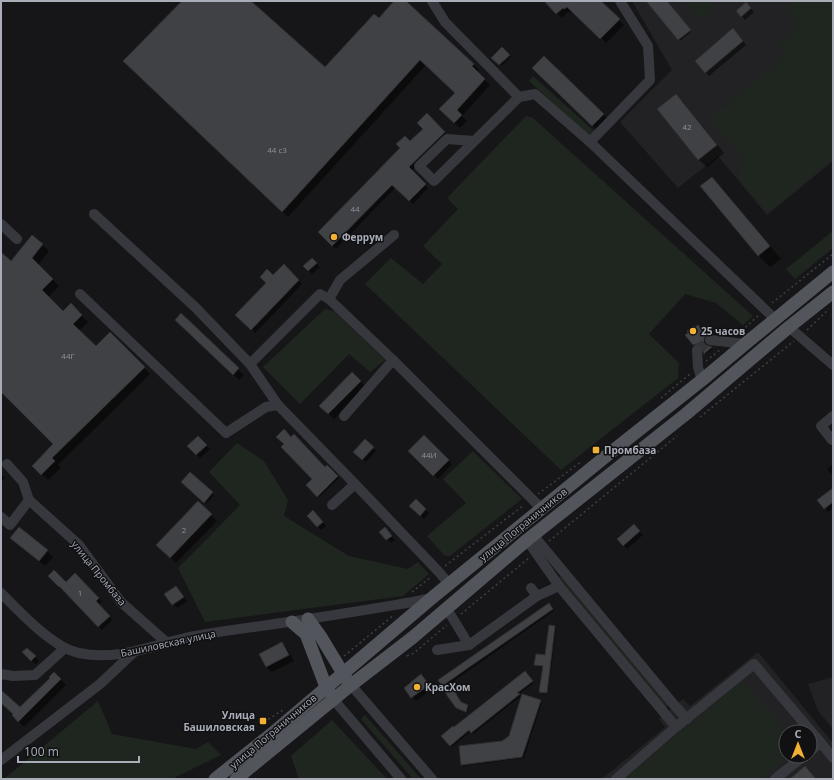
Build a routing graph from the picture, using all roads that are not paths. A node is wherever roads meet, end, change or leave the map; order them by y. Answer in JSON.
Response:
{"nodes":[{"id":1,"x":432,"y":1,"type":"edge"},
{"id":2,"x":620,"y":1,"type":"edge"},
{"id":3,"x":519,"y":97,"type":"junction"},
{"id":4,"x":474,"y":141,"type":"junction"},
{"id":5,"x":590,"y":142,"type":"junction"},
{"id":6,"x":94,"y":214,"type":"dead end"},
{"id":7,"x":1,"y":224,"type":"edge"},
{"id":8,"x":394,"y":235,"type":"dead end"},
{"id":9,"x":17,"y":239,"type":"dead end"},
{"id":10,"x":833,"y":272,"type":"edge"},
{"id":11,"x":833,"y":292,"type":"edge"},
{"id":12,"x":80,"y":294,"type":"dead end"},
{"id":13,"x":329,"y":299,"type":"junction"},
{"id":14,"x":775,"y":319,"type":"junction"},
{"id":15,"x":789,"y":327,"type":"junction"},
{"id":16,"x":710,"y":340,"type":"tunnel mouth"},
{"id":17,"x":744,"y":344,"type":"junction"},
{"id":18,"x":697,"y":350,"type":"dead end"},
{"id":19,"x":393,"y":360,"type":"junction"},
{"id":20,"x":250,"y":364,"type":"junction"},
{"id":21,"x":833,"y":365,"type":"edge"},
{"id":22,"x":702,"y":380,"type":"junction"},
{"id":23,"x":278,"y":405,"type":"junction"},
{"id":24,"x":660,"y":407,"type":"junction"},
{"id":25,"x":344,"y":416,"type":"dead end"},
{"id":26,"x":833,"y":416,"type":"edge"},
{"id":27,"x":675,"y":430,"type":"junction"},
{"id":28,"x":832,"y":440,"type":"edge"},
{"id":29,"x":620,"y":446,"type":"junction"},
{"id":30,"x":634,"y":454,"type":"junction"},
{"id":31,"x":7,"y":464,"type":"dead end"},
{"id":32,"x":355,"y":484,"type":"junction"},
{"id":33,"x":29,"y":500,"type":"junction"},
{"id":34,"x":332,"y":505,"type":"dead end"},
{"id":35,"x":542,"y":509,"type":"junction"},
{"id":36,"x":1,"y":517,"type":"edge"},
{"id":37,"x":530,"y":538,"type":"junction"},
{"id":38,"x":539,"y":549,"type":"junction"},
{"id":39,"x":449,"y":584,"type":"junction"},
{"id":40,"x":559,"y":586,"type":"junction"},
{"id":41,"x":1,"y":593,"type":"edge"},
{"id":42,"x":433,"y":597,"type":"junction"},
{"id":43,"x":446,"y":608,"type":"junction"},
{"id":44,"x":308,"y":619,"type":"junction"},
{"id":45,"x":292,"y":622,"type":"junction"},
{"id":46,"x":166,"y":642,"type":"junction"},
{"id":47,"x":469,"y":645,"type":"junction"},
{"id":48,"x":65,"y":648,"type":"junction"},
{"id":49,"x":437,"y":650,"type":"dead end"},
{"id":50,"x":134,"y":652,"type":"junction"},
{"id":51,"x":1,"y":674,"type":"edge"},
{"id":52,"x":343,"y":674,"type":"junction"},
{"id":53,"x":351,"y":685,"type":"junction"},
{"id":54,"x":326,"y":687,"type":"junction"},
{"id":55,"x":334,"y":700,"type":"junction"},
{"id":56,"x":687,"y":718,"type":"junction"},
{"id":57,"x":676,"y":727,"type":"junction"},
{"id":58,"x":820,"y":743,"type":"joint"},
{"id":59,"x":833,"y":758,"type":"edge"},
{"id":60,"x":1,"y":760,"type":"edge"},
{"id":61,"x":794,"y":764,"type":"edge"},
{"id":62,"x":215,"y":779,"type":"edge"},
{"id":63,"x":236,"y":779,"type":"edge"},
{"id":64,"x":401,"y":779,"type":"edge"},
{"id":65,"x":432,"y":779,"type":"edge"},
{"id":66,"x":616,"y":779,"type":"edge"},
{"id":67,"x":775,"y":779,"type":"edge"}],
"edges":[{"from":1,"to":3,"type":"street"},
{"from":2,"to":5,"type":"street"},
{"from":3,"to":4,"type":"street"},
{"from":3,"to":5,"type":"street"},
{"from":4,"to":4,"type":"street"},
{"from":5,"to":14,"type":"street"},
{"from":6,"to":20,"type":"street"},
{"from":7,"to":9,"type":"street"},
{"from":8,"to":13,"type":"street"},
{"from":10,"to":14,"type":"main road","name":"улица Пограничников"},
{"from":11,"to":15,"type":"main road","name":"улица Пограничников"},
{"from":12,"to":23,"type":"street"},
{"from":13,"to":19,"type":"street"},
{"from":13,"to":20,"type":"street"},
{"from":14,"to":17,"type":"main road","name":"улица Пограничников"},
{"from":15,"to":21,"type":"street"},
{"from":15,"to":27,"type":"main road","name":"улица Пограничников"},
{"from":16,"to":17,"type":"street"},
{"from":17,"to":22,"type":"main road","name":"улица Пограничников"},
{"from":18,"to":22,"type":"street"},
{"from":19,"to":25,"type":"street"},
{"from":19,"to":35,"type":"street"},
{"from":20,"to":23,"type":"street"},
{"from":22,"to":24,"type":"main road","name":"улица Пограничников"},
{"from":23,"to":32,"type":"street"},
{"from":24,"to":27,"type":"main road"},
{"from":24,"to":29,"type":"main road","name":"улица Пограничников"},
{"from":26,"to":28,"type":"street"},
{"from":27,"to":30,"type":"main road","name":"улица Пограничников"},
{"from":29,"to":30,"type":"main road"},
{"from":29,"to":35,"type":"main road","name":"улица Пограничников"},
{"from":30,"to":37,"type":"main road","name":"улица Пограничников"},
{"from":31,"to":33,"type":"street","name":"улица Промбаза"},
{"from":32,"to":34,"type":"street"},
{"from":32,"to":39,"type":"street"},
{"from":33,"to":36,"type":"street"},
{"from":33,"to":46,"type":"street","name":"улица Промбаза"},
{"from":35,"to":39,"type":"main road","name":"улица Пограничников"},
{"from":37,"to":38,"type":"street"},
{"from":37,"to":43,"type":"main road","name":"улица Пограничников"},
{"from":38,"to":40,"type":"street"},
{"from":38,"to":56,"type":"street"},
{"from":39,"to":42,"type":"main road","name":"улица Пограничников"},
{"from":40,"to":47,"type":"street"},
{"from":40,"to":57,"type":"street"},
{"from":41,"to":48,"type":"street","name":"Башиловская улица"},
{"from":42,"to":44,"type":"street","name":"Башиловская улица"},
{"from":42,"to":52,"type":"main road","name":"улица Пограничников"},
{"from":43,"to":47,"type":"street"},
{"from":43,"to":53,"type":"main road","name":"улица Пограничников"},
{"from":44,"to":45,"type":"street","name":"Башиловская улица"},
{"from":44,"to":52,"type":"main road"},
{"from":45,"to":46,"type":"street","name":"Башиловская улица"},
{"from":45,"to":54,"type":"main road"},
{"from":46,"to":50,"type":"street","name":"Башиловская улица"},
{"from":47,"to":49,"type":"street"},
{"from":48,"to":50,"type":"street","name":"Башиловская улица"},
{"from":48,"to":51,"type":"street"},
{"from":50,"to":60,"type":"street"},
{"from":52,"to":53,"type":"main road"},
{"from":52,"to":54,"type":"main road","name":"улица Пограничников"},
{"from":53,"to":55,"type":"main road","name":"улица Пограничников"},
{"from":53,"to":65,"type":"street"},
{"from":54,"to":55,"type":"main road"},
{"from":54,"to":62,"type":"main road","name":"улица Пограничников"},
{"from":55,"to":63,"type":"main road","name":"улица Пограничников"},
{"from":55,"to":64,"type":"street"},
{"from":56,"to":57,"type":"street"},
{"from":56,"to":58,"type":"street"},
{"from":57,"to":66,"type":"street"},
{"from":58,"to":59,"type":"street"},
{"from":61,"to":67,"type":"street"}]}
